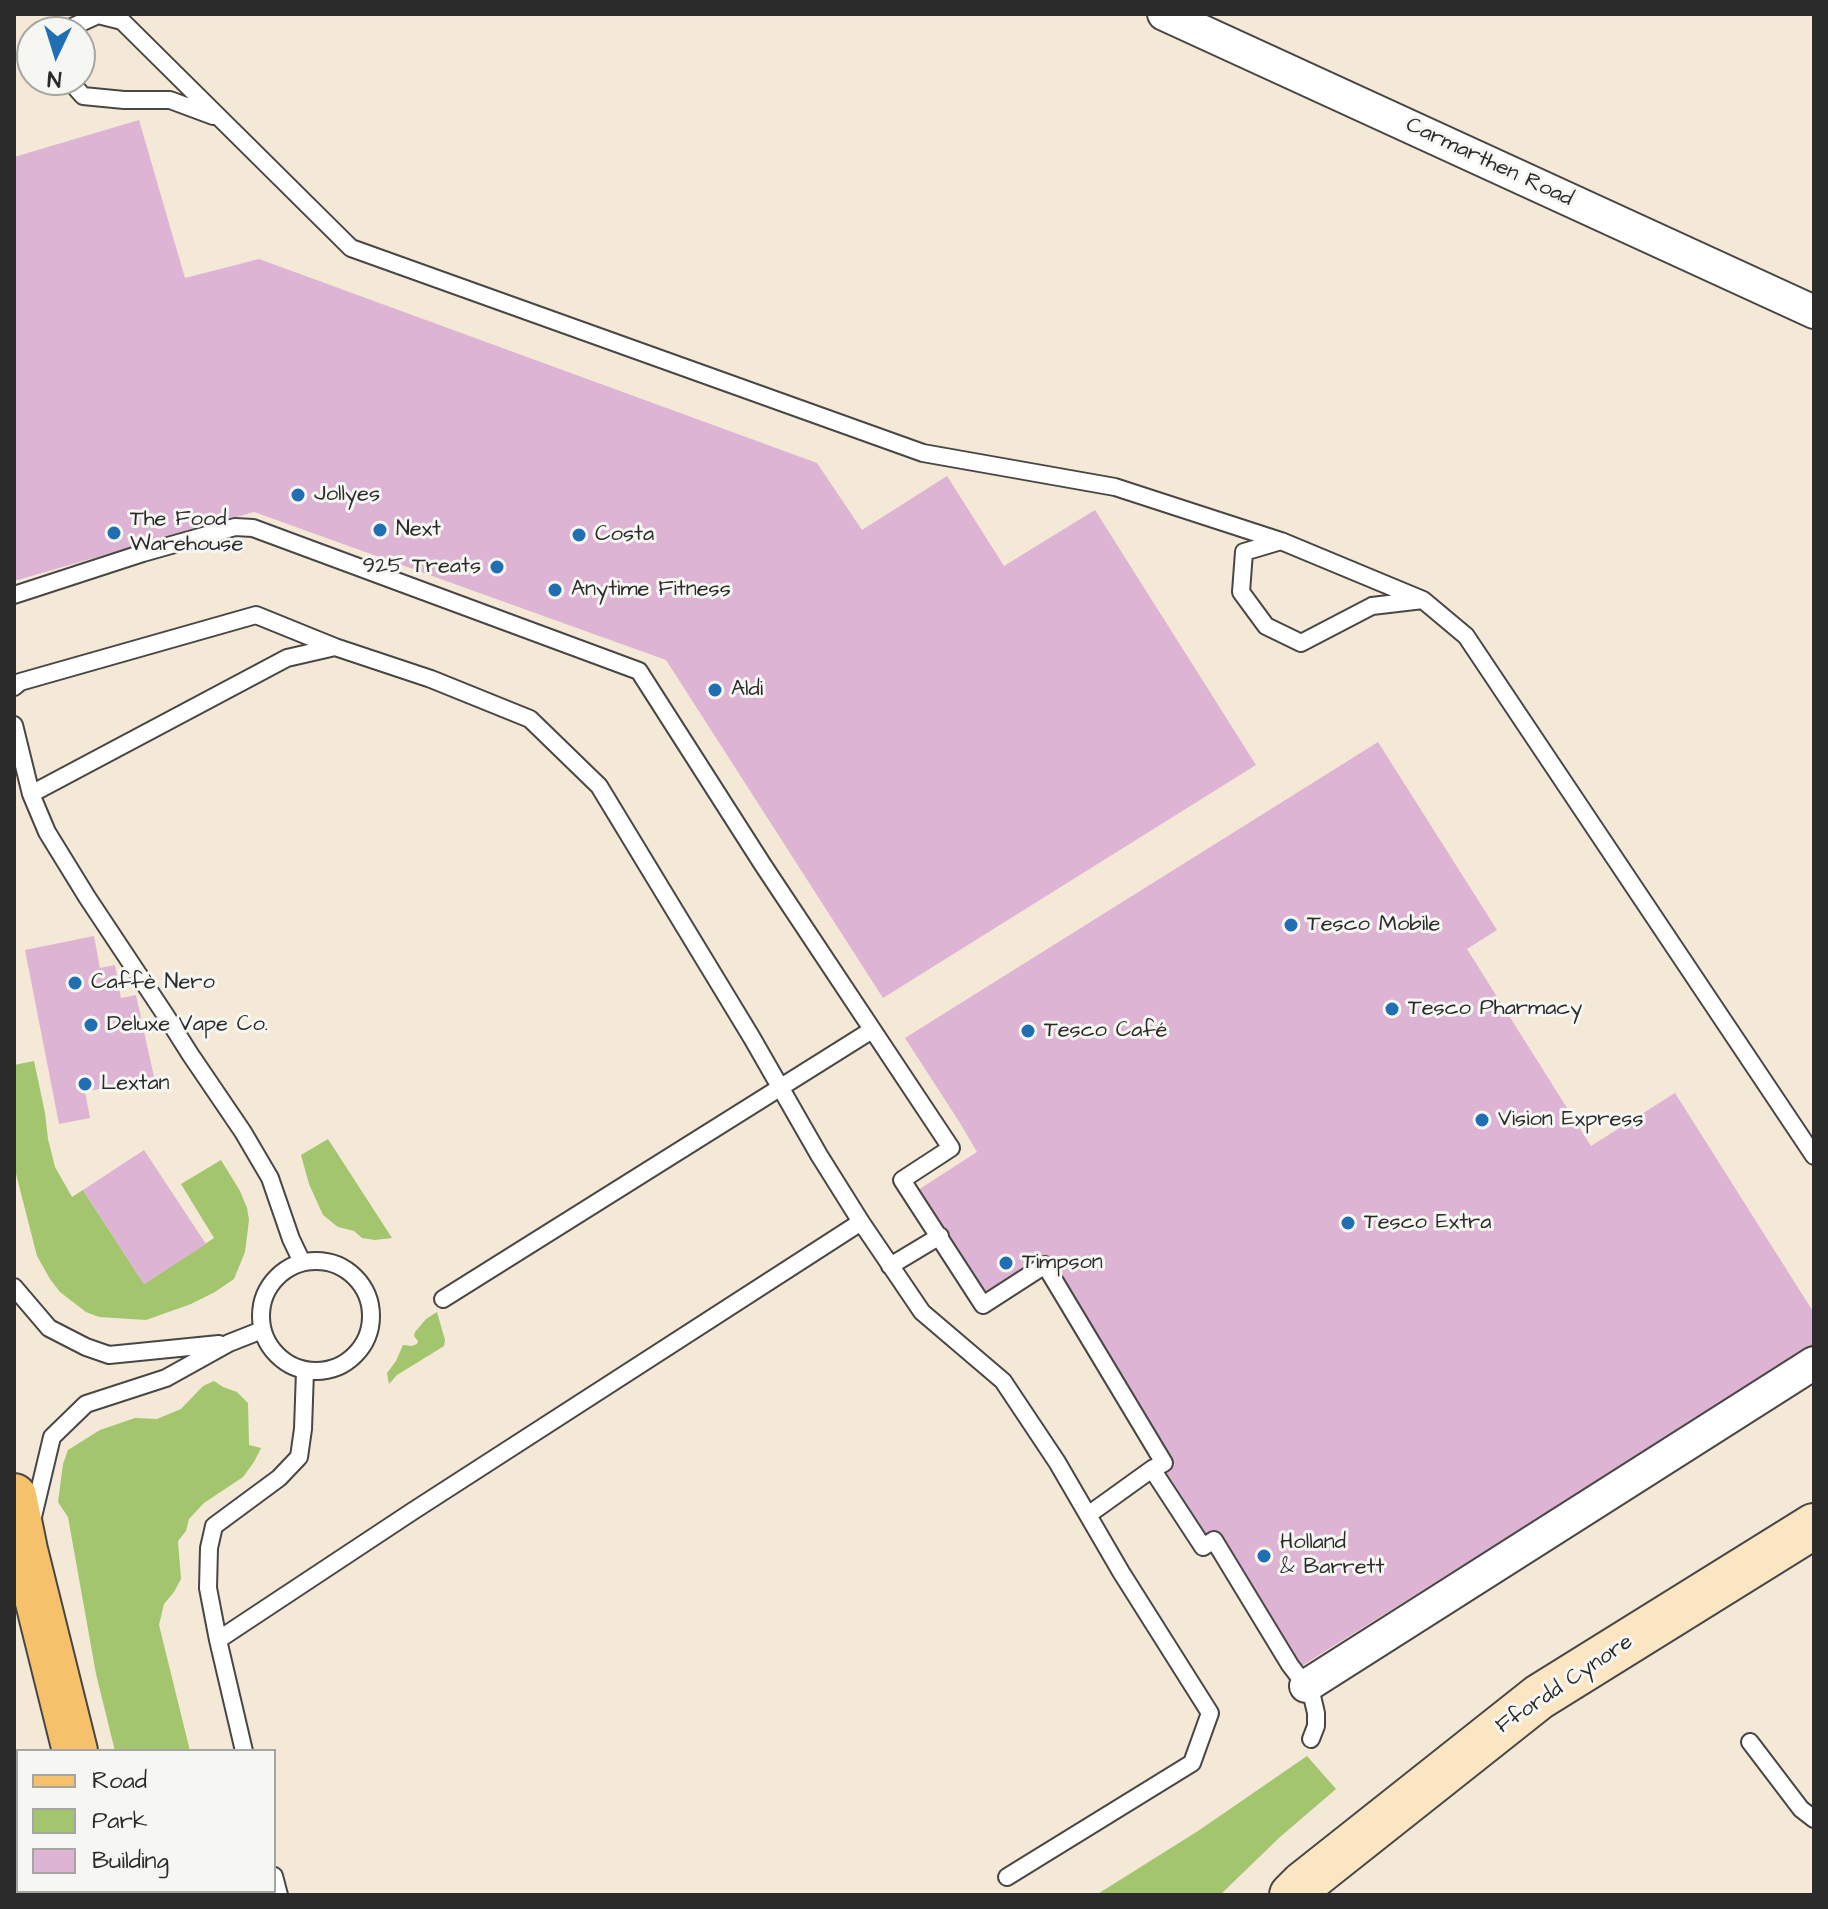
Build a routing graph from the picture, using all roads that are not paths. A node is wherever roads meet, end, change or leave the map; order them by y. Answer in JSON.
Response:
{"nodes":[{"id":1,"x":1164,"y":14,"type":"edge"},
{"id":2,"x":96,"y":16,"type":"edge"},
{"id":3,"x":83,"y":96,"type":"edge"},
{"id":4,"x":218,"y":117,"type":"junction"},
{"id":5,"x":1814,"y":312,"type":"edge"},
{"id":6,"x":1281,"y":541,"type":"junction"},
{"id":7,"x":14,"y":595,"type":"edge"},
{"id":8,"x":1423,"y":600,"type":"junction"},
{"id":9,"x":335,"y":647,"type":"junction"},
{"id":10,"x":14,"y":687,"type":"edge"},
{"id":11,"x":14,"y":725,"type":"edge"},
{"id":12,"x":31,"y":794,"type":"junction"},
{"id":13,"x":872,"y":1030,"type":"junction"},
{"id":14,"x":780,"y":1086,"type":"junction"},
{"id":15,"x":1814,"y":1156,"type":"edge"},
{"id":16,"x":861,"y":1222,"type":"junction"},
{"id":17,"x":940,"y":1236,"type":"junction"},
{"id":18,"x":302,"y":1262,"type":"junction"},
{"id":19,"x":890,"y":1266,"type":"junction"},
{"id":20,"x":14,"y":1287,"type":"edge"},
{"id":21,"x":443,"y":1299,"type":"dead end"},
{"id":22,"x":262,"y":1330,"type":"junction"},
{"id":23,"x":229,"y":1343,"type":"junction"},
{"id":24,"x":1814,"y":1363,"type":"edge"},
{"id":25,"x":305,"y":1371,"type":"junction"},
{"id":26,"x":1152,"y":1469,"type":"junction"},
{"id":27,"x":14,"y":1496,"type":"edge"},
{"id":28,"x":1088,"y":1515,"type":"junction"},
{"id":29,"x":1811,"y":1535,"type":"edge"},
{"id":30,"x":25,"y":1550,"type":"junction"},
{"id":31,"x":218,"y":1640,"type":"junction"},
{"id":32,"x":1306,"y":1686,"type":"junction"},
{"id":33,"x":1311,"y":1739,"type":"dead end"},
{"id":34,"x":1750,"y":1742,"type":"dead end"},
{"id":35,"x":75,"y":1749,"type":"edge"},
{"id":36,"x":244,"y":1749,"type":"edge"},
{"id":37,"x":1814,"y":1819,"type":"edge"},
{"id":38,"x":1007,"y":1877,"type":"dead end"},
{"id":39,"x":1292,"y":1895,"type":"edge"}],
"edges":[{"from":1,"to":5,"type":"street","name":"Carmarthen Road"},
{"from":2,"to":4,"type":"lane"},
{"from":3,"to":4,"type":"lane"},
{"from":4,"to":6,"type":"lane"},
{"from":6,"to":8,"type":"lane"},
{"from":6,"to":8,"type":"lane"},
{"from":7,"to":13,"type":"lane"},
{"from":8,"to":15,"type":"lane"},
{"from":9,"to":10,"type":"lane"},
{"from":9,"to":12,"type":"lane"},
{"from":9,"to":14,"type":"lane"},
{"from":11,"to":12,"type":"lane"},
{"from":12,"to":18,"type":"lane"},
{"from":13,"to":14,"type":"lane"},
{"from":13,"to":17,"type":"lane"},
{"from":14,"to":16,"type":"lane"},
{"from":14,"to":21,"type":"lane"},
{"from":16,"to":19,"type":"lane"},
{"from":16,"to":31,"type":"lane"},
{"from":17,"to":19,"type":"lane"},
{"from":17,"to":26,"type":"lane"},
{"from":18,"to":22,"type":"lane"},
{"from":18,"to":25,"type":"lane"},
{"from":19,"to":28,"type":"lane"},
{"from":20,"to":23,"type":"lane"},
{"from":22,"to":23,"type":"lane"},
{"from":22,"to":25,"type":"lane"},
{"from":23,"to":30,"type":"lane"},
{"from":24,"to":32,"type":"street"},
{"from":25,"to":31,"type":"lane"},
{"from":26,"to":28,"type":"lane"},
{"from":26,"to":32,"type":"lane"},
{"from":27,"to":30,"type":"main road"},
{"from":28,"to":38,"type":"lane"},
{"from":29,"to":39,"type":"main road","name":"Ffordd Cynore"},
{"from":30,"to":35,"type":"main road"},
{"from":31,"to":36,"type":"lane"},
{"from":32,"to":33,"type":"lane"},
{"from":34,"to":37,"type":"lane"}]}
